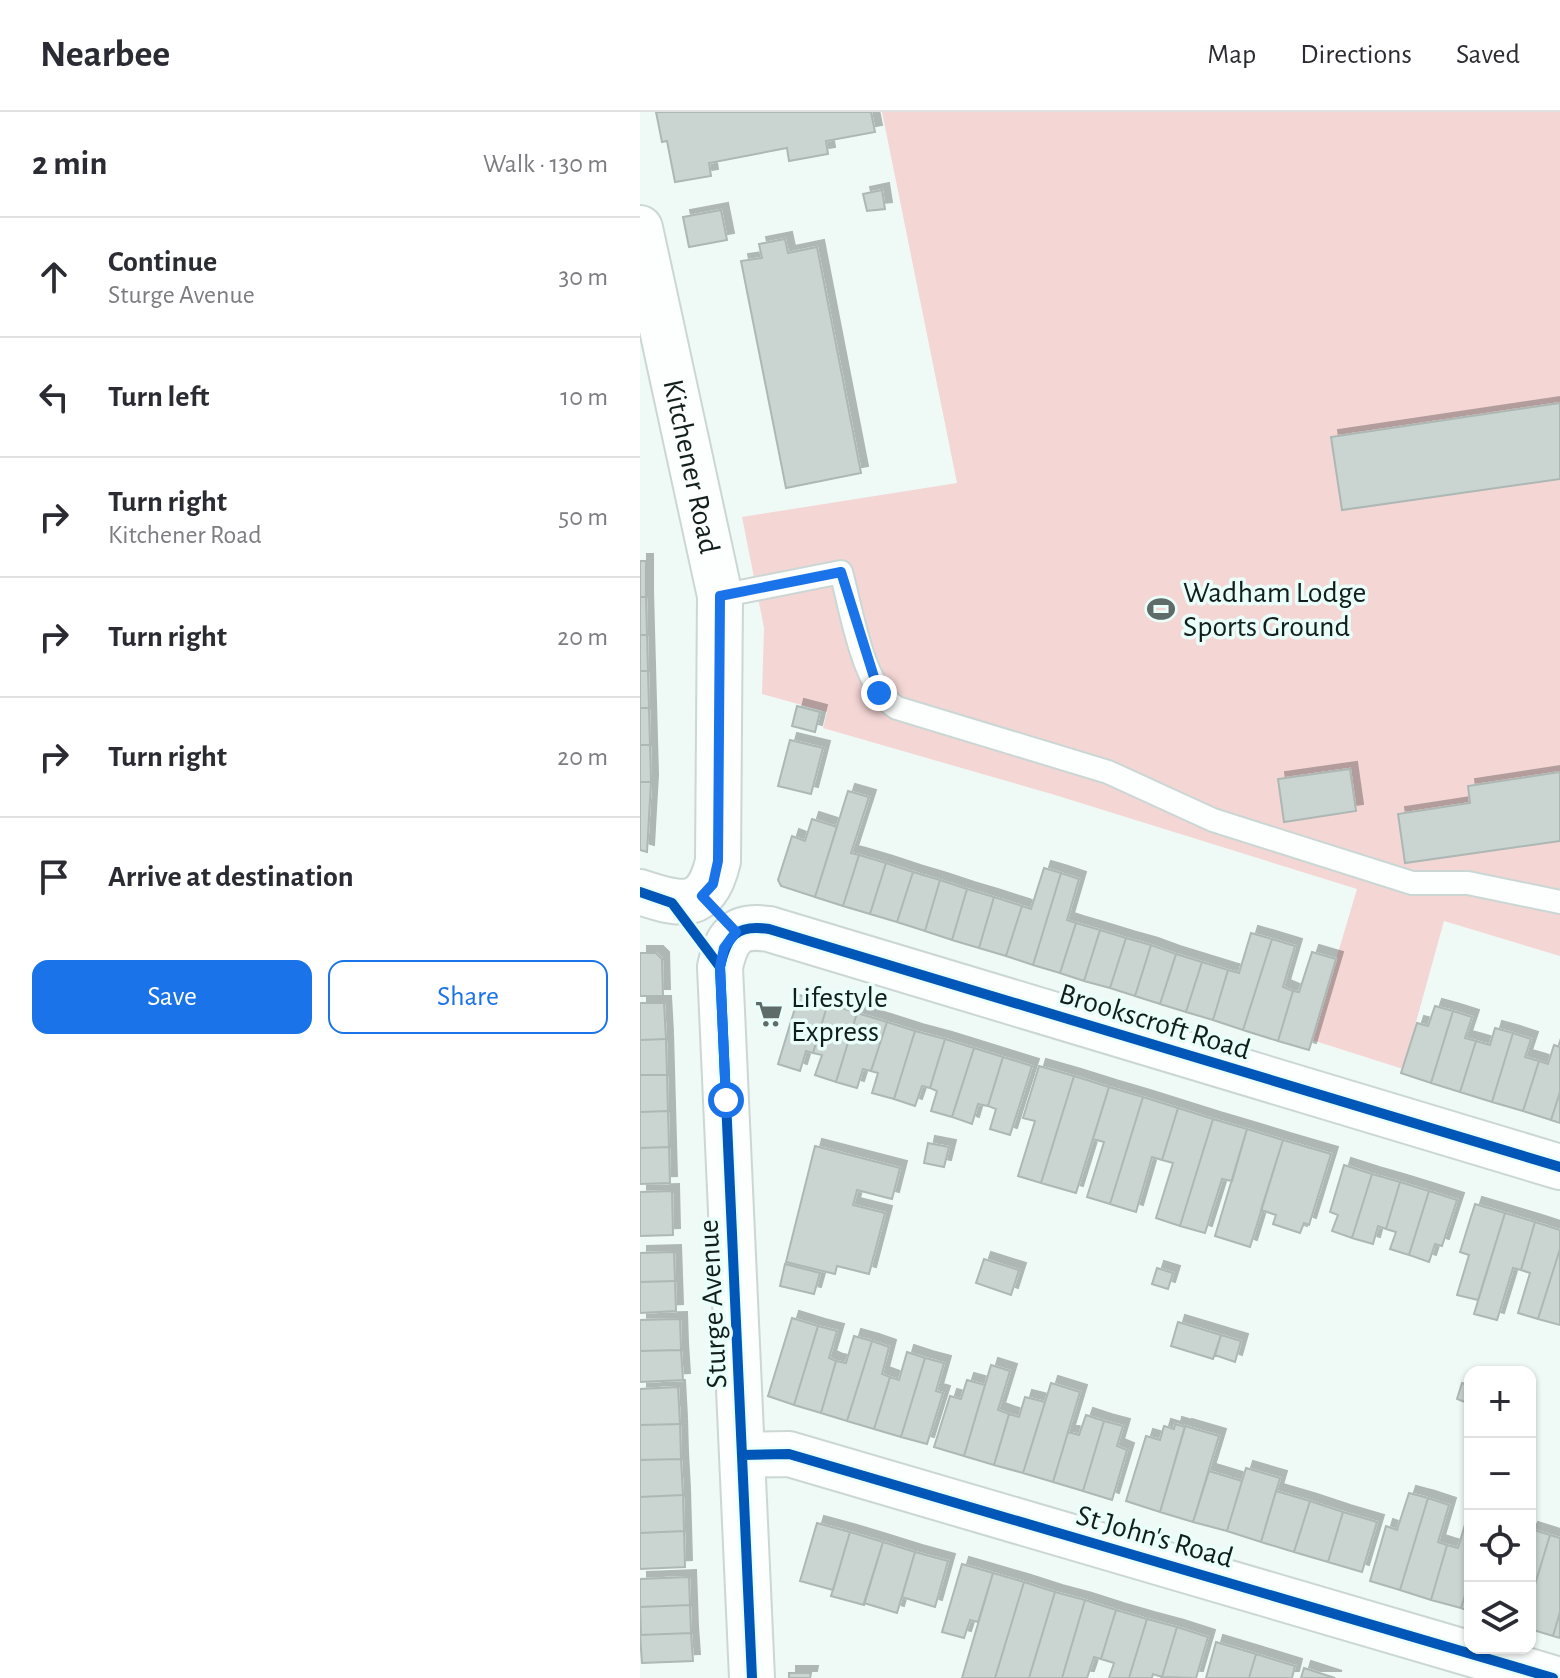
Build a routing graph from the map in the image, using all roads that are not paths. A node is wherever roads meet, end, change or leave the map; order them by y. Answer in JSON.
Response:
{"nodes":[{"id":1,"x":640,"y":228,"type":"edge"},
{"id":2,"x":720,"y":596,"type":"junction"},
{"id":3,"x":640,"y":892,"type":"edge"},
{"id":4,"x":702,"y":896,"type":"junction"},
{"id":5,"x":1560,"y":902,"type":"edge"},
{"id":6,"x":736,"y":932,"type":"junction"},
{"id":7,"x":1560,"y":1167,"type":"edge"},
{"id":8,"x":742,"y":1455,"type":"junction"},
{"id":9,"x":752,"y":1678,"type":"edge"},
{"id":10,"x":1553,"y":1678,"type":"edge"}],
"edges":[{"from":1,"to":2,"type":"street","name":"Kitchener Road"},
{"from":2,"to":4,"type":"street","name":"Kitchener Road"},
{"from":2,"to":5,"type":"lane"},
{"from":3,"to":4,"type":"street"},
{"from":4,"to":6,"type":"lane"},
{"from":6,"to":7,"type":"street","name":"Brookscroft Road"},
{"from":6,"to":8,"type":"street","name":"Sturge Avenue"},
{"from":8,"to":9,"type":"street","name":"Sturge Avenue"},
{"from":8,"to":10,"type":"street","name":"St John's Road"}]}
